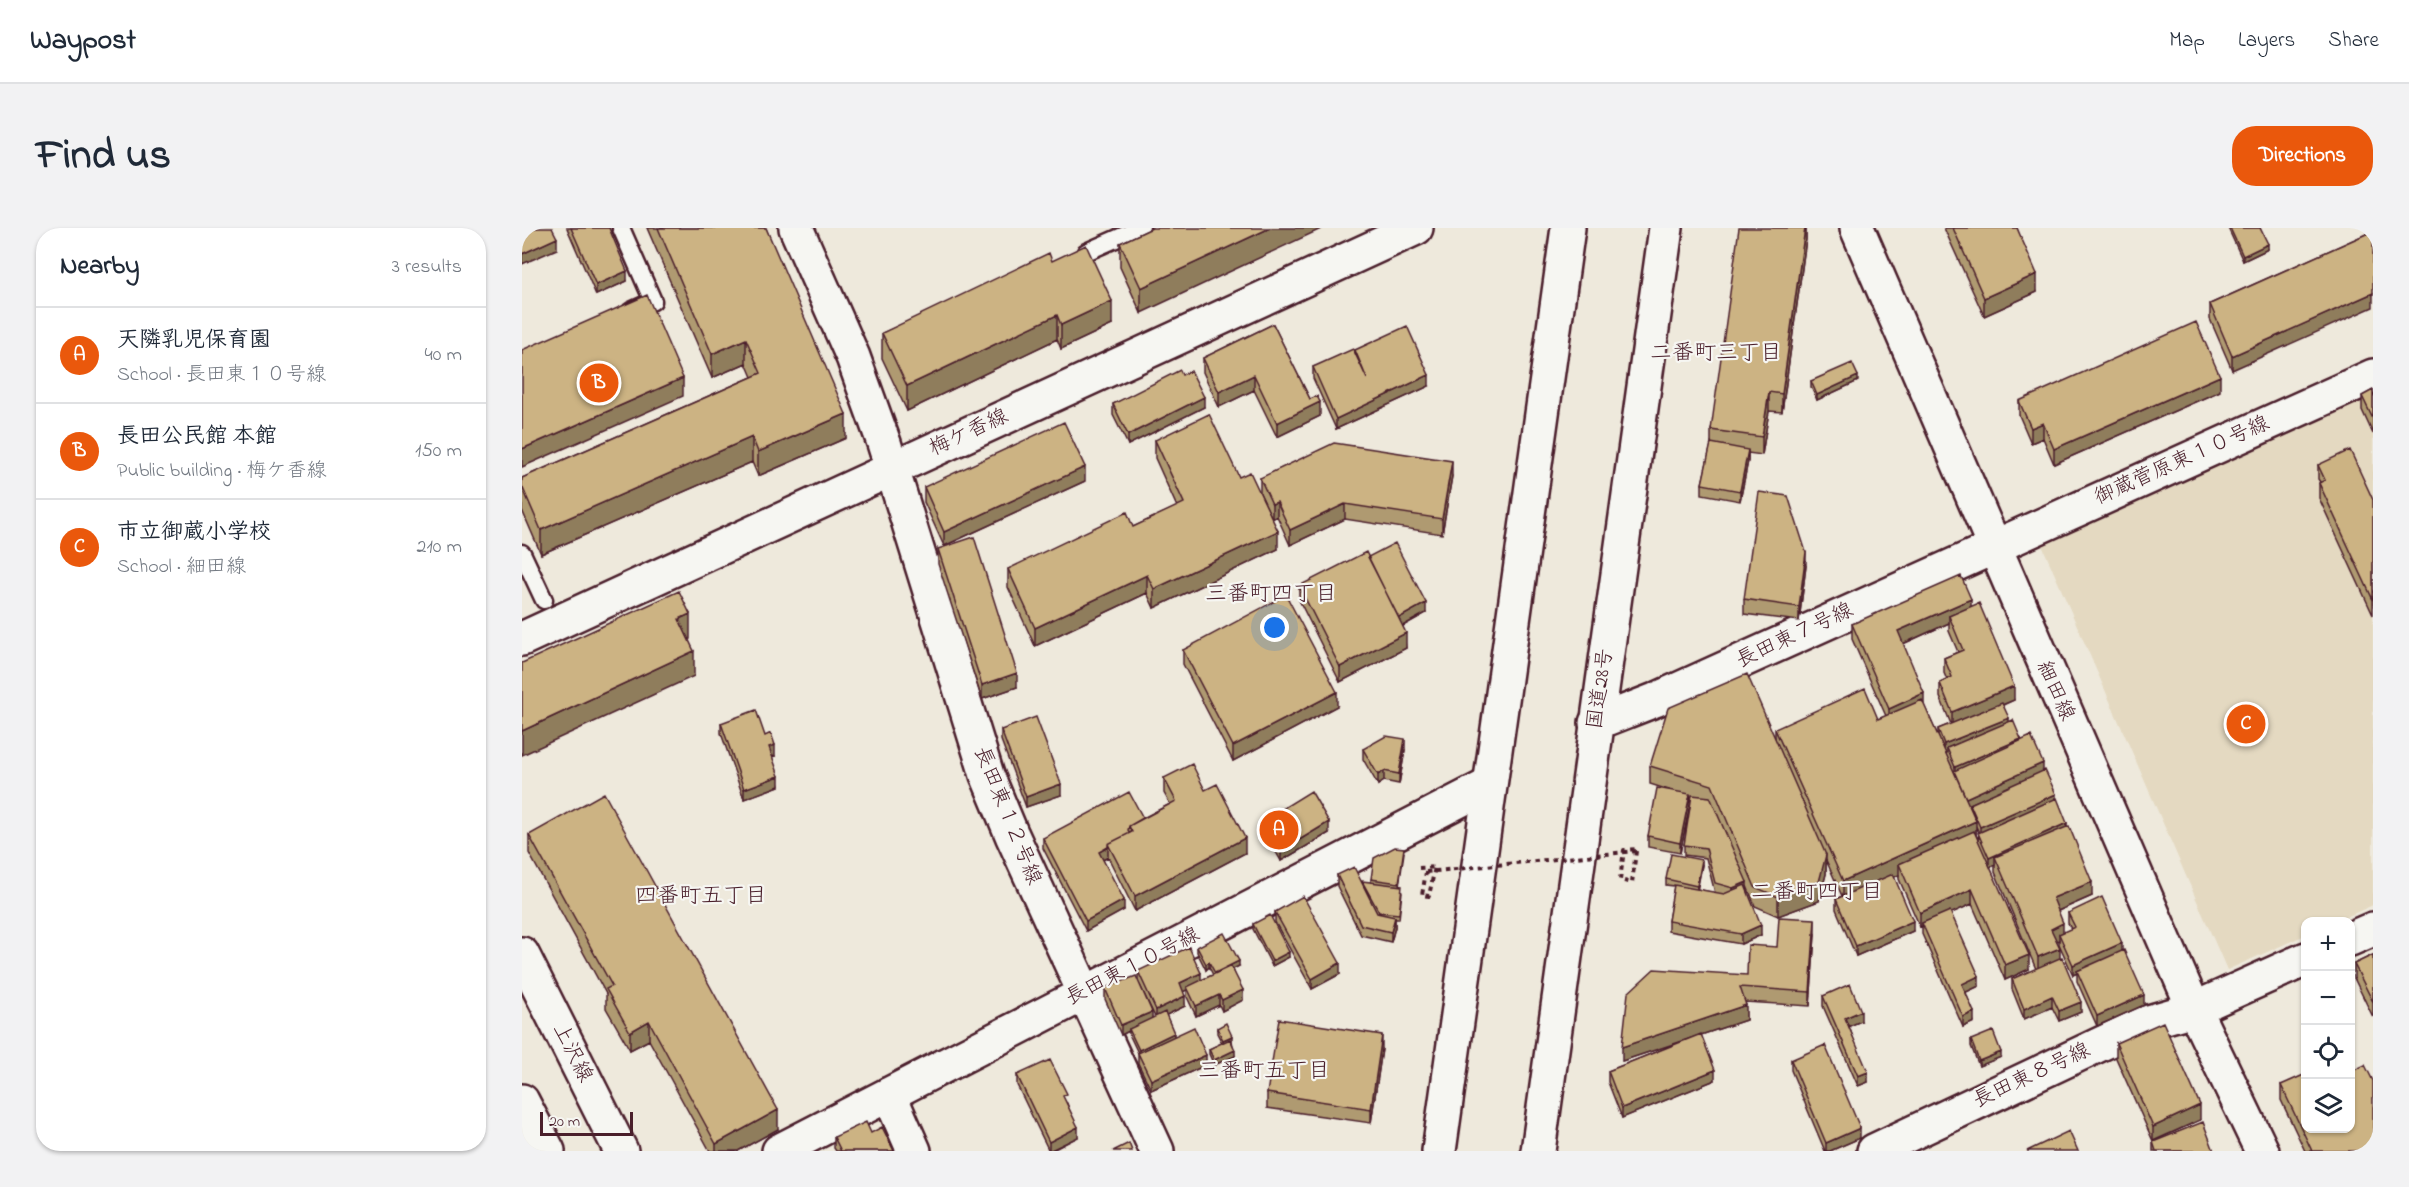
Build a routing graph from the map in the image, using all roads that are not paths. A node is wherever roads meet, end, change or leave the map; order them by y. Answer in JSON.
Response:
{"nodes":[{"id":1,"x":621,"y":228,"type":"edge"},
{"id":2,"x":796,"y":228,"type":"edge"},
{"id":3,"x":1141,"y":228,"type":"edge"},
{"id":4,"x":1416,"y":228,"type":"edge"},
{"id":5,"x":1568,"y":228,"type":"edge"},
{"id":6,"x":1666,"y":228,"type":"edge"},
{"id":7,"x":1857,"y":228,"type":"edge"},
{"id":8,"x":1086,"y":252,"type":"edge"},
{"id":9,"x":620,"y":315,"type":"edge"},
{"id":10,"x":2373,"y":376,"type":"edge"},
{"id":11,"x":890,"y":469,"type":"junction"},
{"id":12,"x":1992,"y":546,"type":"junction"},
{"id":13,"x":522,"y":553,"type":"edge"},
{"id":14,"x":544,"y":600,"type":"dead end"},
{"id":15,"x":522,"y":639,"type":"edge"},
{"id":16,"x":1596,"y":723,"type":"junction"},
{"id":17,"x":1489,"y":785,"type":"junction"},
{"id":18,"x":2373,"y":929,"type":"edge"},
{"id":19,"x":2355,"y":937,"type":"edge"},
{"id":20,"x":522,"y":954,"type":"edge"},
{"id":21,"x":2301,"y":961,"type":"edge"},
{"id":22,"x":1084,"y":993,"type":"junction"},
{"id":23,"x":2194,"y":1009,"type":"junction"},
{"id":24,"x":890,"y":1094,"type":"junction"},
{"id":25,"x":522,"y":1101,"type":"edge"},
{"id":26,"x":548,"y":1151,"type":"edge"},
{"id":27,"x":621,"y":1151,"type":"edge"},
{"id":28,"x":779,"y":1151,"type":"edge"},
{"id":29,"x":914,"y":1151,"type":"edge"},
{"id":30,"x":1157,"y":1151,"type":"edge"},
{"id":31,"x":1439,"y":1151,"type":"edge"},
{"id":32,"x":1538,"y":1151,"type":"edge"},
{"id":33,"x":1874,"y":1151,"type":"edge"},
{"id":34,"x":2262,"y":1151,"type":"edge"}],
"edges":[{"from":1,"to":9,"type":"lane"},
{"from":2,"to":11,"type":"main road","name":"長田東１２号線"},
{"from":3,"to":8,"type":"lane"},
{"from":4,"to":11,"type":"main road","name":"梅ケ香線"},
{"from":5,"to":17,"type":"main road"},
{"from":6,"to":16,"type":"main road","name":"国道28号"},
{"from":7,"to":12,"type":"main road","name":"細田線"},
{"from":10,"to":12,"type":"main road","name":"御蔵菅原東１０号線"},
{"from":11,"to":15,"type":"main road","name":"梅ケ香線"},
{"from":11,"to":22,"type":"main road","name":"長田東１２号線"},
{"from":12,"to":16,"type":"main road","name":"長田東７号線"},
{"from":12,"to":23,"type":"main road","name":"細田線"},
{"from":13,"to":14,"type":"lane"},
{"from":16,"to":32,"type":"main road","name":"国道28号"},
{"from":17,"to":22,"type":"main road","name":"長田東１０号線"},
{"from":17,"to":31,"type":"main road"},
{"from":18,"to":19,"type":"main road"},
{"from":20,"to":27,"type":"main road","name":"上沢線"},
{"from":21,"to":23,"type":"main road","name":"長田東８号線"},
{"from":22,"to":24,"type":"main road","name":"長田東１０号線"},
{"from":22,"to":30,"type":"main road","name":"長田東１２号線"},
{"from":23,"to":33,"type":"main road","name":"長田東８号線"},
{"from":23,"to":34,"type":"main road","name":"細田線"},
{"from":24,"to":28,"type":"main road","name":"長田東１０号線"},
{"from":24,"to":29,"type":"main road"},
{"from":25,"to":26,"type":"main road"}]}
